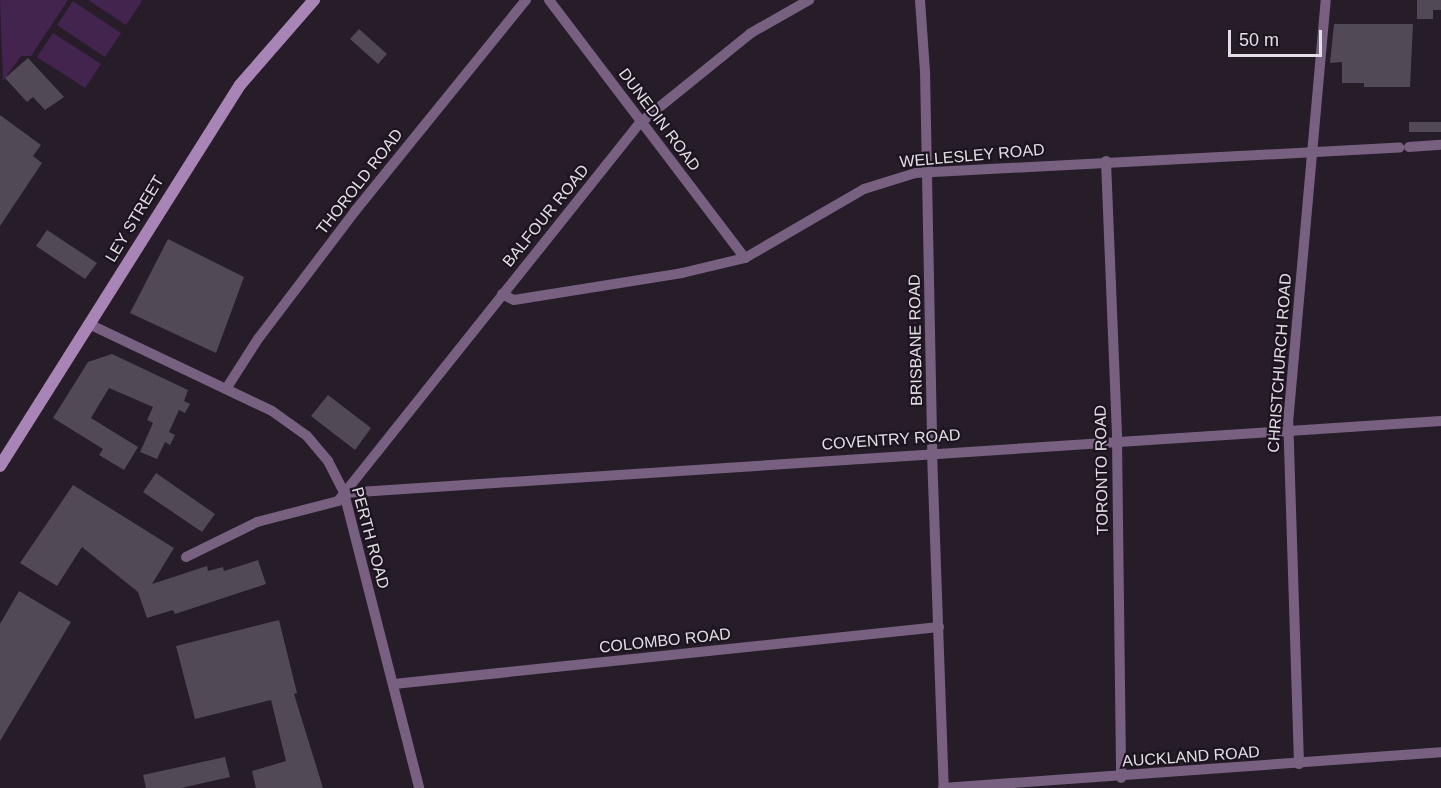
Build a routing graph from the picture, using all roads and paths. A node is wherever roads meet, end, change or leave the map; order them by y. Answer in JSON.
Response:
{"nodes":[{"id":1,"x":314,"y":0,"type":"edge"},
{"id":2,"x":526,"y":0,"type":"edge"},
{"id":3,"x":549,"y":0,"type":"edge"},
{"id":4,"x":809,"y":0,"type":"edge"},
{"id":5,"x":920,"y":0,"type":"edge"},
{"id":6,"x":1326,"y":0,"type":"edge"},
{"id":7,"x":641,"y":122,"type":"junction"},
{"id":8,"x":1441,"y":145,"type":"edge"},
{"id":9,"x":1314,"y":154,"type":"junction"},
{"id":10,"x":1106,"y":161,"type":"junction"},
{"id":11,"x":926,"y":172,"type":"junction"},
{"id":12,"x":745,"y":258,"type":"junction"},
{"id":13,"x":502,"y":294,"type":"junction"},
{"id":14,"x":91,"y":325,"type":"junction"},
{"id":15,"x":226,"y":389,"type":"junction"},
{"id":16,"x":1441,"y":421,"type":"edge"},
{"id":17,"x":1288,"y":433,"type":"junction"},
{"id":18,"x":1117,"y":440,"type":"junction"},
{"id":19,"x":932,"y":452,"type":"junction"},
{"id":20,"x":0,"y":466,"type":"edge"},
{"id":21,"x":344,"y":493,"type":"junction"},
{"id":22,"x":186,"y":557,"type":"dead end"},
{"id":23,"x":939,"y":627,"type":"junction"},
{"id":24,"x":394,"y":684,"type":"junction"},
{"id":25,"x":1441,"y":752,"type":"edge"},
{"id":26,"x":1299,"y":764,"type":"junction"},
{"id":27,"x":1121,"y":778,"type":"junction"},
{"id":28,"x":419,"y":788,"type":"edge"},
{"id":29,"x":944,"y":788,"type":"edge"}],
"edges":[{"from":1,"to":14,"type":"street","name":"LEY STREET"},
{"from":2,"to":15,"type":"street","name":"THOROLD ROAD"},
{"from":3,"to":7,"type":"street","name":"DUNEDIN ROAD"},
{"from":4,"to":7,"type":"street","name":"BALFOUR ROAD"},
{"from":5,"to":11,"type":"street","name":"BRISBANE ROAD"},
{"from":6,"to":9,"type":"street","name":"CHRISTCHURCH ROAD"},
{"from":7,"to":12,"type":"street","name":"DUNEDIN ROAD"},
{"from":7,"to":13,"type":"street","name":"BALFOUR ROAD"},
{"from":8,"to":9,"type":"street","name":"WELLESLEY ROAD"},
{"from":9,"to":10,"type":"street","name":"WELLESLEY ROAD"},
{"from":9,"to":17,"type":"street","name":"CHRISTCHURCH ROAD"},
{"from":10,"to":11,"type":"street","name":"WELLESLEY ROAD"},
{"from":10,"to":18,"type":"street","name":"TORONTO ROAD"},
{"from":11,"to":12,"type":"street","name":"WELLESLEY ROAD"},
{"from":11,"to":19,"type":"street","name":"BRISBANE ROAD"},
{"from":12,"to":13,"type":"street","name":"WELLESLEY ROAD"},
{"from":13,"to":21,"type":"street","name":"BALFOUR ROAD"},
{"from":14,"to":15,"type":"street","name":"PERTH ROAD"},
{"from":14,"to":20,"type":"street","name":"LEY STREET"},
{"from":15,"to":21,"type":"street","name":"PERTH ROAD"},
{"from":16,"to":17,"type":"street","name":"COVENTRY ROAD"},
{"from":17,"to":18,"type":"street","name":"COVENTRY ROAD"},
{"from":17,"to":26,"type":"street","name":"CHRISTCHURCH ROAD"},
{"from":18,"to":19,"type":"street","name":"COVENTRY ROAD"},
{"from":18,"to":27,"type":"street","name":"TORONTO ROAD"},
{"from":19,"to":21,"type":"street","name":"COVENTRY ROAD"},
{"from":19,"to":23,"type":"street","name":"BRISBANE ROAD"},
{"from":21,"to":22,"type":"street"},
{"from":21,"to":24,"type":"street","name":"PERTH ROAD"},
{"from":23,"to":24,"type":"street","name":"COLOMBO ROAD"},
{"from":23,"to":29,"type":"street","name":"BRISBANE ROAD"},
{"from":24,"to":28,"type":"street","name":"PERTH ROAD"},
{"from":25,"to":26,"type":"street","name":"AUCKLAND ROAD"},
{"from":26,"to":27,"type":"street","name":"AUCKLAND ROAD"},
{"from":27,"to":29,"type":"street","name":"AUCKLAND ROAD"}]}
